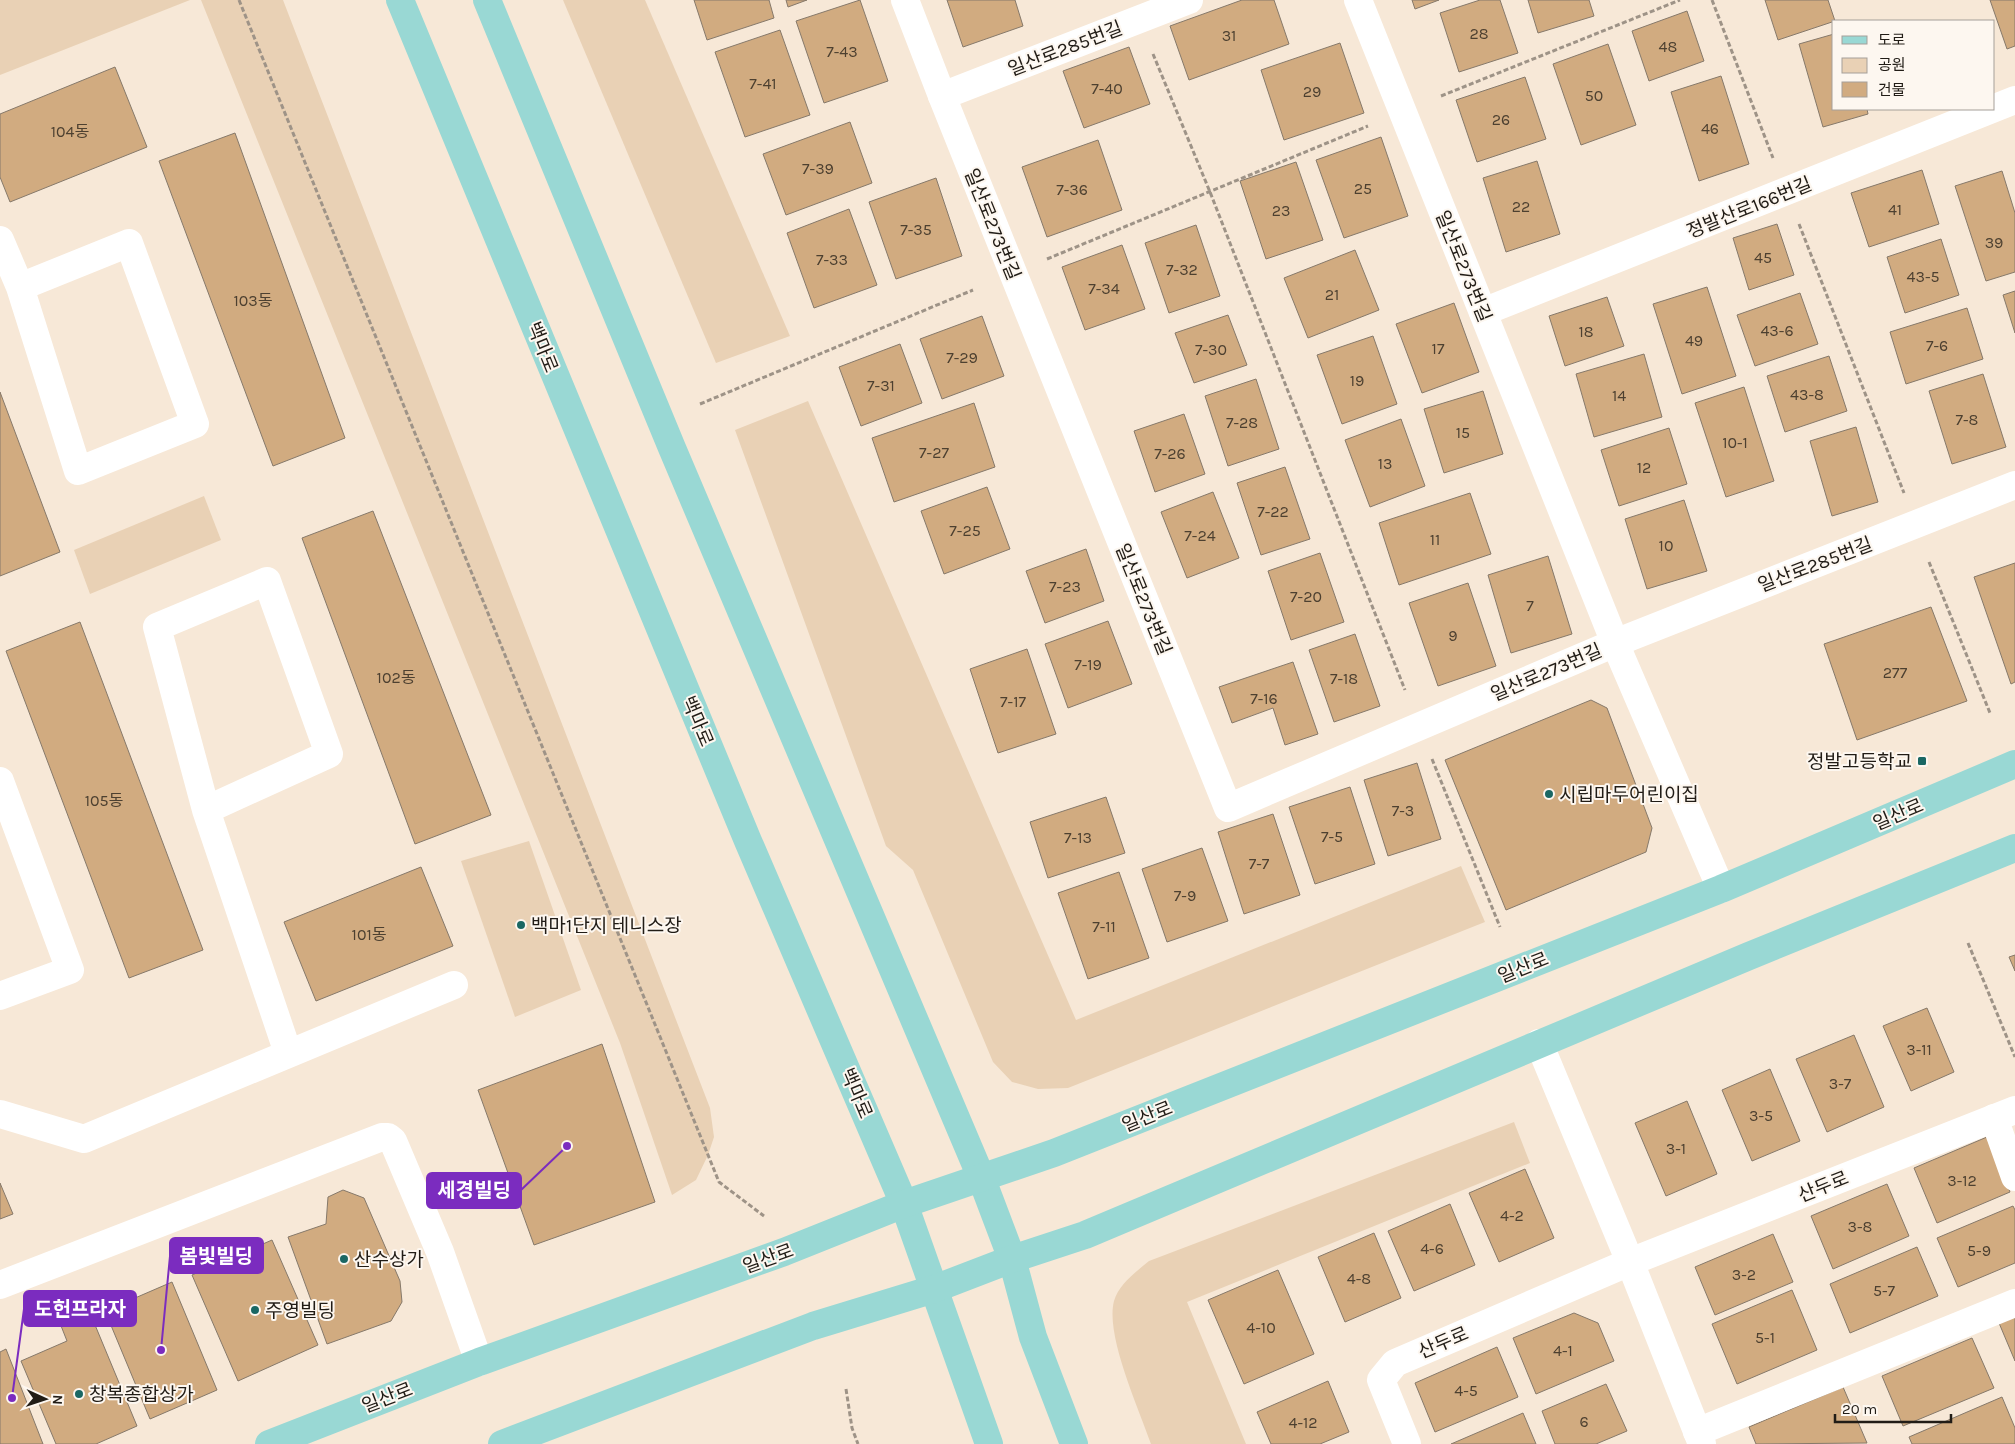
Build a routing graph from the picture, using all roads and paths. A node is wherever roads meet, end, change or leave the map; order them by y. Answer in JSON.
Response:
{"nodes":[{"id":1,"x":239,"y":0,"type":"edge"},
{"id":2,"x":400,"y":0,"type":"edge"},
{"id":3,"x":487,"y":0,"type":"edge"},
{"id":4,"x":905,"y":0,"type":"edge"},
{"id":5,"x":1189,"y":0,"type":"edge"},
{"id":6,"x":1358,"y":0,"type":"edge"},
{"id":7,"x":1680,"y":0,"type":"edge"},
{"id":8,"x":1712,"y":0,"type":"edge"},
{"id":9,"x":1153,"y":54,"type":"dead end"},
{"id":10,"x":942,"y":96,"type":"junction"},
{"id":11,"x":1441,"y":96,"type":"dead end"},
{"id":12,"x":2015,"y":100,"type":"edge"},
{"id":13,"x":1995,"y":108,"type":"edge"},
{"id":14,"x":1990,"y":110,"type":"edge"},
{"id":15,"x":1368,"y":126,"type":"dead end"},
{"id":16,"x":1773,"y":158,"type":"dead end"},
{"id":17,"x":1210,"y":192,"type":"junction"},
{"id":18,"x":1799,"y":223,"type":"dead end"},
{"id":19,"x":0,"y":240,"type":"edge"},
{"id":20,"x":1047,"y":259,"type":"dead end"},
{"id":21,"x":20,"y":287,"type":"junction"},
{"id":22,"x":972,"y":290,"type":"dead end"},
{"id":23,"x":1483,"y":312,"type":"junction"},
{"id":24,"x":700,"y":404,"type":"dead end"},
{"id":25,"x":2015,"y":485,"type":"edge"},
{"id":26,"x":1904,"y":494,"type":"dead end"},
{"id":27,"x":1929,"y":562,"type":"dead end"},
{"id":28,"x":1615,"y":642,"type":"junction"},
{"id":29,"x":1405,"y":690,"type":"dead end"},
{"id":30,"x":1990,"y":713,"type":"dead end"},
{"id":31,"x":1432,"y":760,"type":"dead end"},
{"id":32,"x":2015,"y":764,"type":"edge"},
{"id":33,"x":0,"y":781,"type":"edge"},
{"id":34,"x":206,"y":810,"type":"junction"},
{"id":35,"x":2015,"y":848,"type":"edge"},
{"id":36,"x":1721,"y":889,"type":"junction"},
{"id":37,"x":1500,"y":927,"type":"dead end"},
{"id":38,"x":1968,"y":944,"type":"dead end"},
{"id":39,"x":454,"y":986,"type":"dead end"},
{"id":40,"x":0,"y":996,"type":"edge"},
{"id":41,"x":1539,"y":1043,"type":"junction"},
{"id":42,"x":288,"y":1053,"type":"junction"},
{"id":43,"x":2015,"y":1057,"type":"edge"},
{"id":44,"x":0,"y":1114,"type":"edge"},
{"id":45,"x":2004,"y":1114,"type":"edge"},
{"id":46,"x":981,"y":1177,"type":"junction"},
{"id":47,"x":2015,"y":1177,"type":"edge"},
{"id":48,"x":904,"y":1204,"type":"junction"},
{"id":49,"x":764,"y":1216,"type":"dead end"},
{"id":50,"x":1012,"y":1260,"type":"junction"},
{"id":51,"x":1630,"y":1262,"type":"junction"},
{"id":52,"x":0,"y":1285,"type":"edge"},
{"id":53,"x":934,"y":1289,"type":"junction"},
{"id":54,"x":2015,"y":1303,"type":"edge"},
{"id":55,"x":479,"y":1362,"type":"junction"},
{"id":56,"x":846,"y":1389,"type":"dead end"},
{"id":57,"x":1700,"y":1438,"type":"edge"},
{"id":58,"x":507,"y":1443,"type":"edge"},
{"id":59,"x":269,"y":1444,"type":"edge"},
{"id":60,"x":858,"y":1444,"type":"edge"},
{"id":61,"x":989,"y":1444,"type":"edge"},
{"id":62,"x":1074,"y":1444,"type":"edge"},
{"id":63,"x":1406,"y":1444,"type":"edge"}],
"edges":[{"from":1,"to":49,"type":"path"},
{"from":2,"to":48,"type":"main road","name":"백마로"},
{"from":3,"to":46,"type":"main road"},
{"from":4,"to":10,"type":"street","name":"일산로273번길"},
{"from":5,"to":10,"type":"street","name":"일산로285번길"},
{"from":6,"to":23,"type":"street","name":"일산로273번길"},
{"from":7,"to":11,"type":"path"},
{"from":8,"to":16,"type":"path"},
{"from":9,"to":17,"type":"path"},
{"from":10,"to":28,"type":"street","name":"일산로273번길"},
{"from":12,"to":13,"type":"street","name":"정발산로166번길"},
{"from":14,"to":23,"type":"street","name":"정발산로166번길"},
{"from":15,"to":17,"type":"path"},
{"from":17,"to":20,"type":"path"},
{"from":17,"to":29,"type":"path"},
{"from":18,"to":26,"type":"path"},
{"from":19,"to":21,"type":"street"},
{"from":21,"to":21,"type":"street"},
{"from":22,"to":24,"type":"path"},
{"from":23,"to":28,"type":"street","name":"일산로273번길"},
{"from":25,"to":28,"type":"street","name":"일산로285번길"},
{"from":27,"to":30,"type":"path"},
{"from":28,"to":36,"type":"street","name":"일산로273번길"},
{"from":31,"to":37,"type":"path"},
{"from":32,"to":36,"type":"main road","name":"일산로"},
{"from":33,"to":40,"type":"street"},
{"from":34,"to":34,"type":"street"},
{"from":34,"to":42,"type":"street"},
{"from":35,"to":41,"type":"main road"},
{"from":36,"to":46,"type":"main road","name":"일산로"},
{"from":38,"to":43,"type":"path"},
{"from":39,"to":42,"type":"street"},
{"from":41,"to":50,"type":"main road"},
{"from":41,"to":51,"type":"street"},
{"from":42,"to":44,"type":"street"},
{"from":45,"to":47,"type":"street"},
{"from":45,"to":51,"type":"street","name":"산두로"},
{"from":46,"to":48,"type":"main road","name":"일산로"},
{"from":46,"to":50,"type":"main road"},
{"from":48,"to":53,"type":"main road","name":"백마로"},
{"from":48,"to":55,"type":"main road","name":"일산로"},
{"from":50,"to":53,"type":"main road"},
{"from":50,"to":62,"type":"main road"},
{"from":51,"to":57,"type":"street"},
{"from":51,"to":63,"type":"street","name":"산두로"},
{"from":52,"to":55,"type":"street"},
{"from":53,"to":58,"type":"main road"},
{"from":53,"to":61,"type":"main road","name":"백마로"},
{"from":54,"to":57,"type":"street"},
{"from":55,"to":59,"type":"main road","name":"일산로"},
{"from":56,"to":60,"type":"path"}]}
